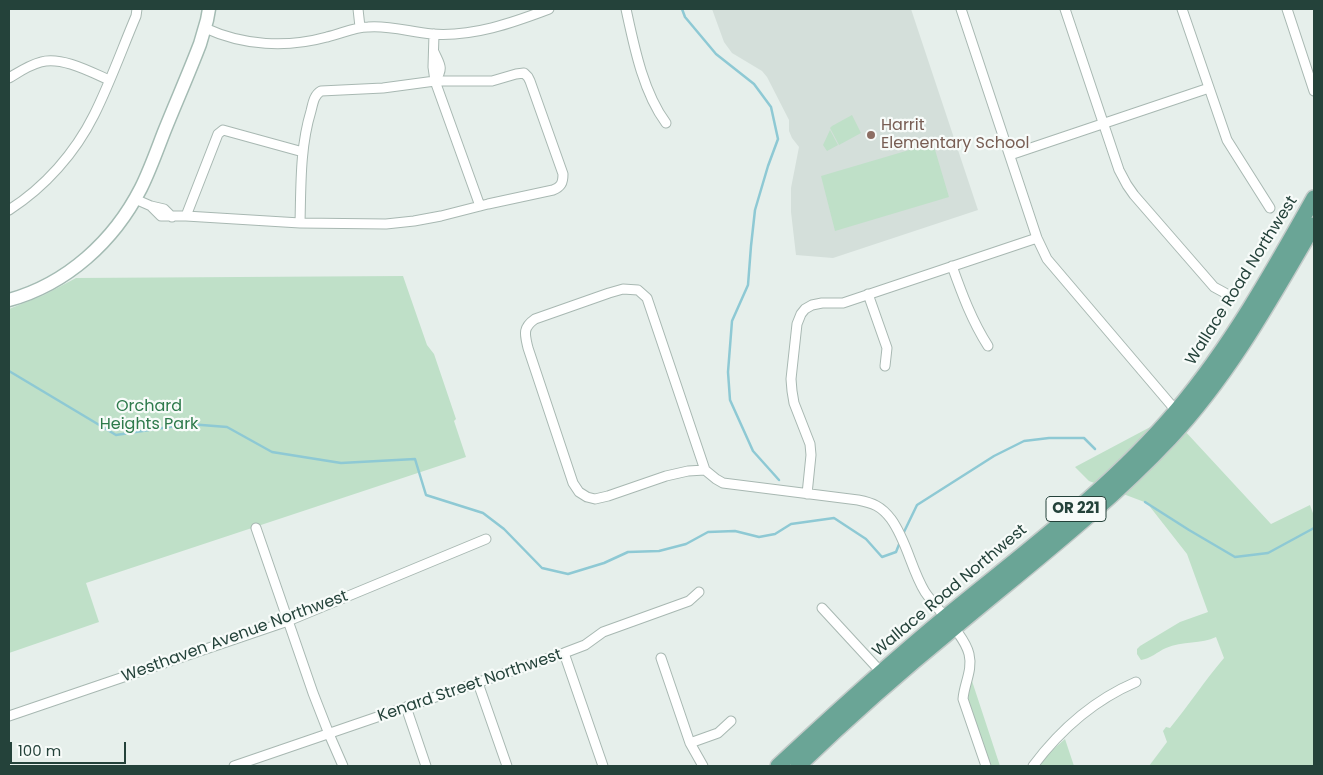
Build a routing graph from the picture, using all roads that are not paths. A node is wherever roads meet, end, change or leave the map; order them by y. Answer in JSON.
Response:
{"nodes":[{"id":1,"x":137,"y":9,"type":"edge"},
{"id":2,"x":209,"y":9,"type":"edge"},
{"id":3,"x":358,"y":9,"type":"edge"},
{"id":4,"x":549,"y":9,"type":"edge"},
{"id":5,"x":626,"y":9,"type":"edge"},
{"id":6,"x":961,"y":9,"type":"edge"},
{"id":7,"x":1065,"y":9,"type":"edge"},
{"id":8,"x":1182,"y":9,"type":"edge"},
{"id":9,"x":1288,"y":9,"type":"edge"},
{"id":10,"x":360,"y":27,"type":"junction"},
{"id":11,"x":205,"y":28,"type":"junction"},
{"id":12,"x":434,"y":34,"type":"junction"},
{"id":13,"x":9,"y":78,"type":"edge"},
{"id":14,"x":109,"y":80,"type":"junction"},
{"id":15,"x":435,"y":81,"type":"junction"},
{"id":16,"x":1209,"y":88,"type":"junction"},
{"id":17,"x":1314,"y":91,"type":"edge"},
{"id":18,"x":666,"y":123,"type":"dead end"},
{"id":19,"x":1104,"y":124,"type":"junction"},
{"id":20,"x":303,"y":152,"type":"junction"},
{"id":21,"x":1010,"y":155,"type":"junction"},
{"id":22,"x":1314,"y":198,"type":"edge"},
{"id":23,"x":135,"y":199,"type":"junction"},
{"id":24,"x":480,"y":206,"type":"junction"},
{"id":25,"x":1270,"y":208,"type":"dead end"},
{"id":26,"x":9,"y":210,"type":"edge"},
{"id":27,"x":186,"y":216,"type":"junction"},
{"id":28,"x":300,"y":223,"type":"junction"},
{"id":29,"x":1314,"y":225,"type":"edge"},
{"id":30,"x":1037,"y":238,"type":"junction"},
{"id":31,"x":952,"y":266,"type":"junction"},
{"id":32,"x":1225,"y":293,"type":"dead end"},
{"id":33,"x":868,"y":294,"type":"junction"},
{"id":34,"x":9,"y":300,"type":"edge"},
{"id":35,"x":988,"y":346,"type":"dead end"},
{"id":36,"x":885,"y":366,"type":"dead end"},
{"id":37,"x":1181,"y":415,"type":"junction"},
{"id":38,"x":705,"y":470,"type":"junction"},
{"id":39,"x":807,"y":494,"type":"junction"},
{"id":40,"x":256,"y":528,"type":"dead end"},
{"id":41,"x":486,"y":539,"type":"dead end"},
{"id":42,"x":699,"y":592,"type":"dead end"},
{"id":43,"x":822,"y":608,"type":"dead end"},
{"id":44,"x":288,"y":621,"type":"junction"},
{"id":45,"x":949,"y":622,"type":"junction"},
{"id":46,"x":564,"y":653,"type":"junction"},
{"id":47,"x":662,"y":658,"type":"dead end"},
{"id":48,"x":880,"y":672,"type":"junction"},
{"id":49,"x":1136,"y":682,"type":"dead end"},
{"id":50,"x":478,"y":683,"type":"junction"},
{"id":51,"x":406,"y":708,"type":"junction"},
{"id":52,"x":9,"y":716,"type":"edge"},
{"id":53,"x":730,"y":721,"type":"dead end"},
{"id":54,"x":329,"y":734,"type":"junction"},
{"id":55,"x":690,"y":742,"type":"junction"},
{"id":56,"x":234,"y":766,"type":"edge"},
{"id":57,"x":343,"y":766,"type":"edge"},
{"id":58,"x":426,"y":766,"type":"edge"},
{"id":59,"x":507,"y":766,"type":"edge"},
{"id":60,"x":603,"y":766,"type":"edge"},
{"id":61,"x":703,"y":766,"type":"edge"},
{"id":62,"x":778,"y":766,"type":"edge"},
{"id":63,"x":798,"y":766,"type":"edge"},
{"id":64,"x":986,"y":766,"type":"edge"},
{"id":65,"x":1033,"y":766,"type":"edge"}],
"edges":[{"from":1,"to":14,"type":"street"},
{"from":2,"to":11,"type":"main road"},
{"from":3,"to":10,"type":"street"},
{"from":4,"to":12,"type":"street"},
{"from":5,"to":18,"type":"street"},
{"from":6,"to":21,"type":"street"},
{"from":7,"to":19,"type":"street"},
{"from":8,"to":16,"type":"street"},
{"from":9,"to":17,"type":"street"},
{"from":10,"to":11,"type":"street"},
{"from":10,"to":12,"type":"street"},
{"from":11,"to":23,"type":"main road"},
{"from":12,"to":15,"type":"street"},
{"from":13,"to":14,"type":"street"},
{"from":14,"to":26,"type":"street"},
{"from":15,"to":20,"type":"street"},
{"from":15,"to":24,"type":"street"},
{"from":15,"to":24,"type":"street"},
{"from":16,"to":19,"type":"street"},
{"from":16,"to":25,"type":"street"},
{"from":19,"to":21,"type":"street"},
{"from":19,"to":32,"type":"street"},
{"from":20,"to":27,"type":"street"},
{"from":20,"to":28,"type":"street"},
{"from":21,"to":30,"type":"street"},
{"from":22,"to":37,"type":"main road","name":"Wallace Road Northwest","number":"OR 221"},
{"from":23,"to":27,"type":"street"},
{"from":23,"to":34,"type":"main road"},
{"from":24,"to":28,"type":"street"},
{"from":27,"to":28,"type":"street"},
{"from":29,"to":37,"type":"main road","name":"Wallace Road Northwest","number":"OR 221"},
{"from":30,"to":31,"type":"street"},
{"from":30,"to":37,"type":"street"},
{"from":31,"to":33,"type":"street"},
{"from":31,"to":35,"type":"street"},
{"from":33,"to":36,"type":"street"},
{"from":33,"to":39,"type":"street"},
{"from":37,"to":45,"type":"main road","name":"Wallace Road Northwest","number":"OR 221"},
{"from":38,"to":38,"type":"street"},
{"from":38,"to":39,"type":"street"},
{"from":39,"to":45,"type":"street"},
{"from":40,"to":44,"type":"street"},
{"from":41,"to":44,"type":"street","name":"Westhaven Avenue Northwest"},
{"from":42,"to":46,"type":"street","name":"Kenard Street Northwest"},
{"from":43,"to":48,"type":"street"},
{"from":44,"to":52,"type":"street","name":"Westhaven Avenue Northwest"},
{"from":44,"to":54,"type":"street"},
{"from":45,"to":48,"type":"main road","name":"Wallace Road Northwest","number":"OR 221"},
{"from":45,"to":63,"type":"main road","name":"Wallace Road Northwest","number":"OR 221"},
{"from":45,"to":64,"type":"street"},
{"from":46,"to":50,"type":"street","name":"Kenard Street Northwest"},
{"from":46,"to":60,"type":"street"},
{"from":47,"to":55,"type":"street"},
{"from":48,"to":62,"type":"main road","name":"Wallace Road Northwest","number":"OR 221"},
{"from":49,"to":65,"type":"street"},
{"from":50,"to":51,"type":"street","name":"Kenard Street Northwest"},
{"from":50,"to":59,"type":"street"},
{"from":51,"to":54,"type":"street","name":"Kenard Street Northwest"},
{"from":51,"to":58,"type":"street"},
{"from":53,"to":55,"type":"street"},
{"from":54,"to":56,"type":"street","name":"Kenard Street Northwest"},
{"from":54,"to":57,"type":"street"},
{"from":55,"to":61,"type":"street"}]}
